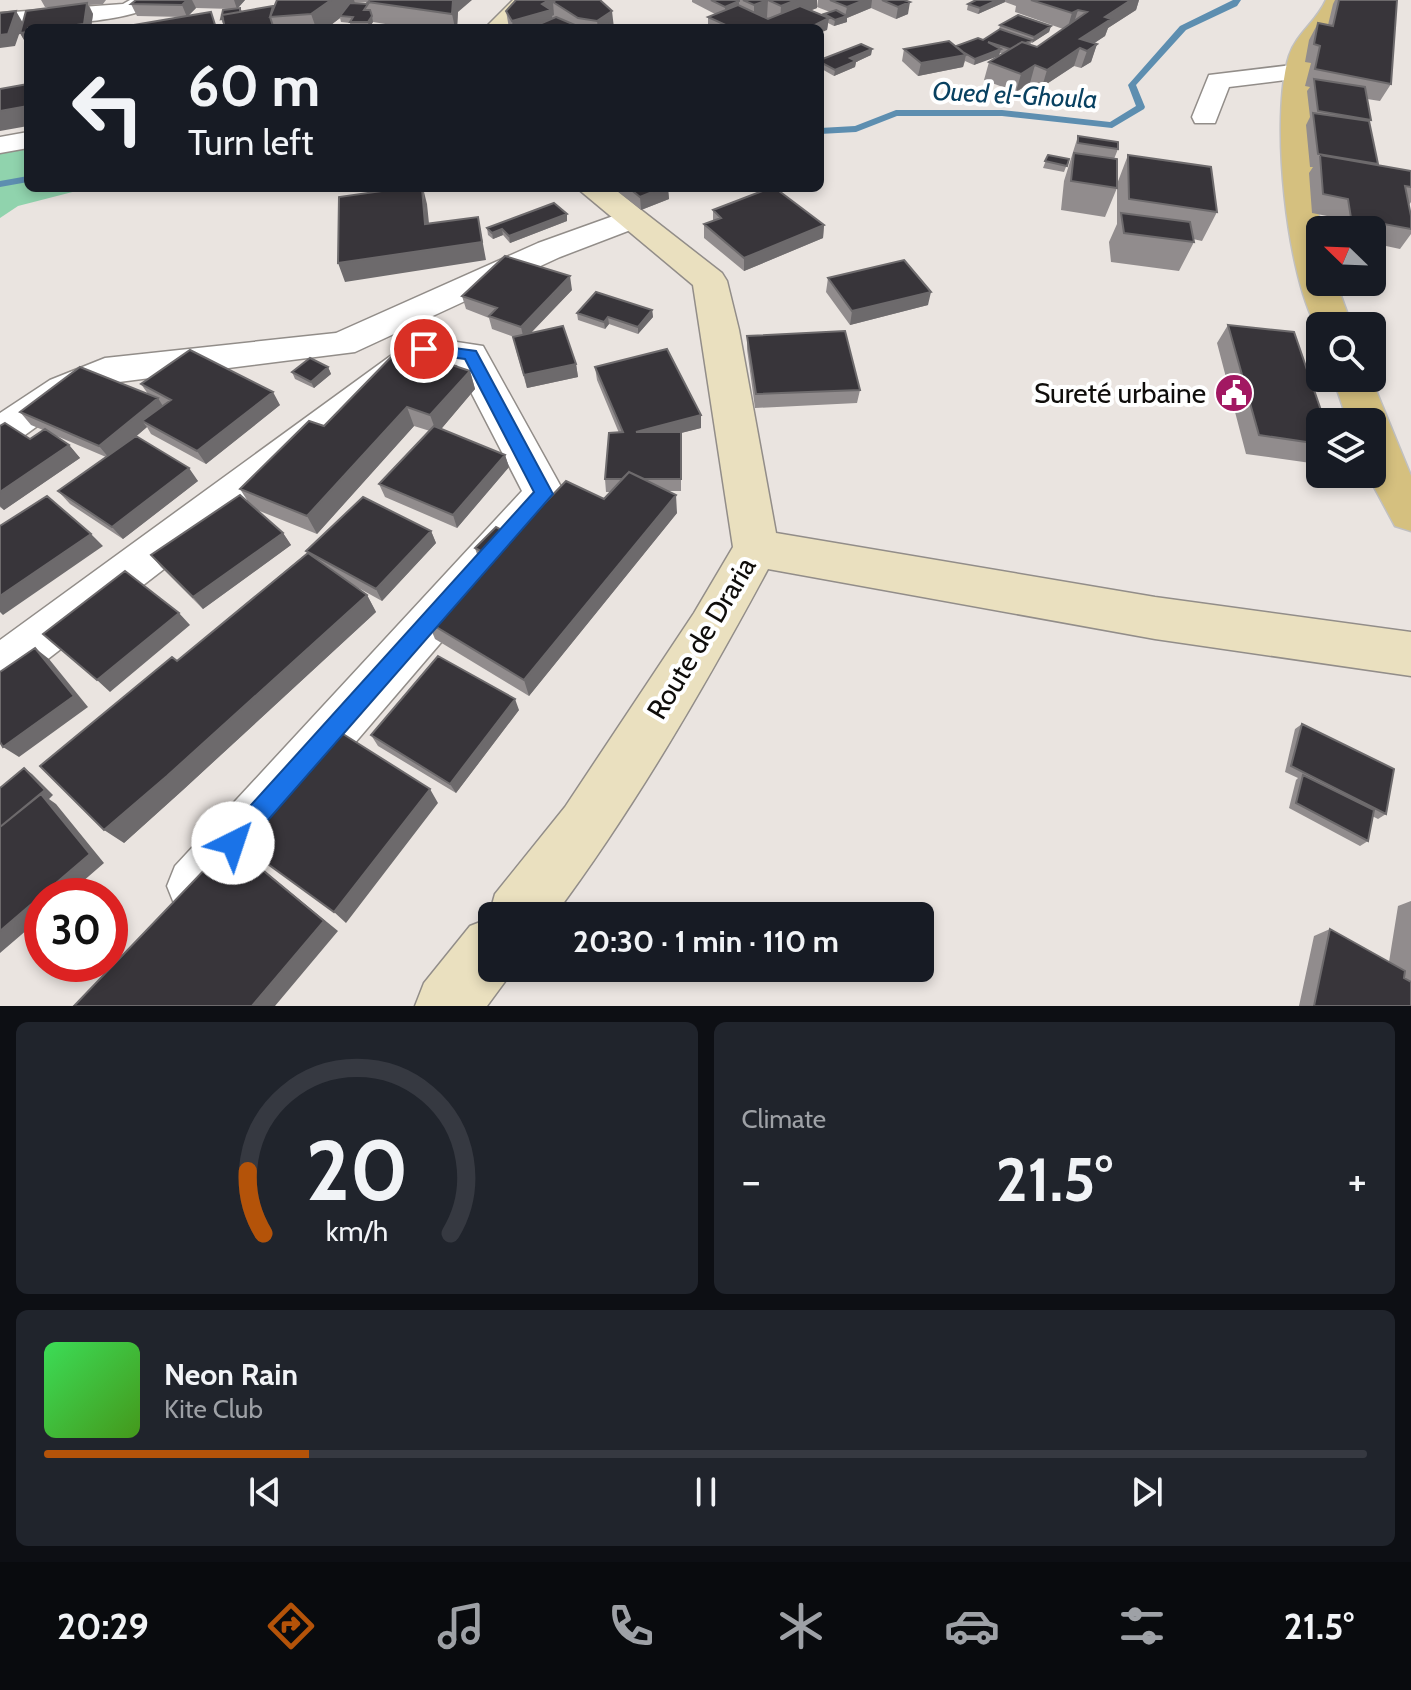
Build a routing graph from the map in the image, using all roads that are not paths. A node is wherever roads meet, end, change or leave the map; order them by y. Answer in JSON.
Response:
{"nodes":[{"id":1,"x":147,"y":0,"type":"edge"},
{"id":2,"x":527,"y":0,"type":"edge"},
{"id":3,"x":1338,"y":0,"type":"edge"},
{"id":4,"x":0,"y":20,"type":"edge"},
{"id":5,"x":501,"y":24,"type":"edge"},
{"id":6,"x":1300,"y":72,"type":"junction"},
{"id":7,"x":1205,"y":117,"type":"dead end"},
{"id":8,"x":24,"y":141,"type":"edge"},
{"id":9,"x":0,"y":145,"type":"edge"},
{"id":10,"x":598,"y":192,"type":"edge"},
{"id":11,"x":630,"y":219,"type":"junction"},
{"id":12,"x":1329,"y":312,"type":"edge"},
{"id":13,"x":415,"y":333,"type":"junction"},
{"id":14,"x":0,"y":433,"type":"edge"},
{"id":15,"x":1386,"y":469,"type":"edge"},
{"id":16,"x":1411,"y":514,"type":"edge"},
{"id":17,"x":756,"y":548,"type":"junction"},
{"id":18,"x":1411,"y":654,"type":"edge"},
{"id":19,"x":0,"y":668,"type":"edge"},
{"id":20,"x":528,"y":902,"type":"edge"},
{"id":21,"x":162,"y":923,"type":"edge"},
{"id":22,"x":478,"y":966,"type":"edge"},
{"id":23,"x":447,"y":1006,"type":"edge"}],
"edges":[{"from":1,"to":4,"type":"street"},
{"from":2,"to":5,"type":"main road"},
{"from":3,"to":6,"type":"main road"},
{"from":6,"to":7,"type":"street"},
{"from":6,"to":12,"type":"main road"},
{"from":8,"to":9,"type":"street"},
{"from":10,"to":11,"type":"main road","name":"Route de Draria"},
{"from":11,"to":13,"type":"street"},
{"from":11,"to":17,"type":"main road","name":"Route de Draria"},
{"from":13,"to":14,"type":"street"},
{"from":13,"to":19,"type":"street"},
{"from":13,"to":21,"type":"street"},
{"from":15,"to":16,"type":"main road"},
{"from":17,"to":18,"type":"main road"},
{"from":17,"to":20,"type":"main road","name":"Route de Draria"},
{"from":22,"to":23,"type":"main road"}]}
